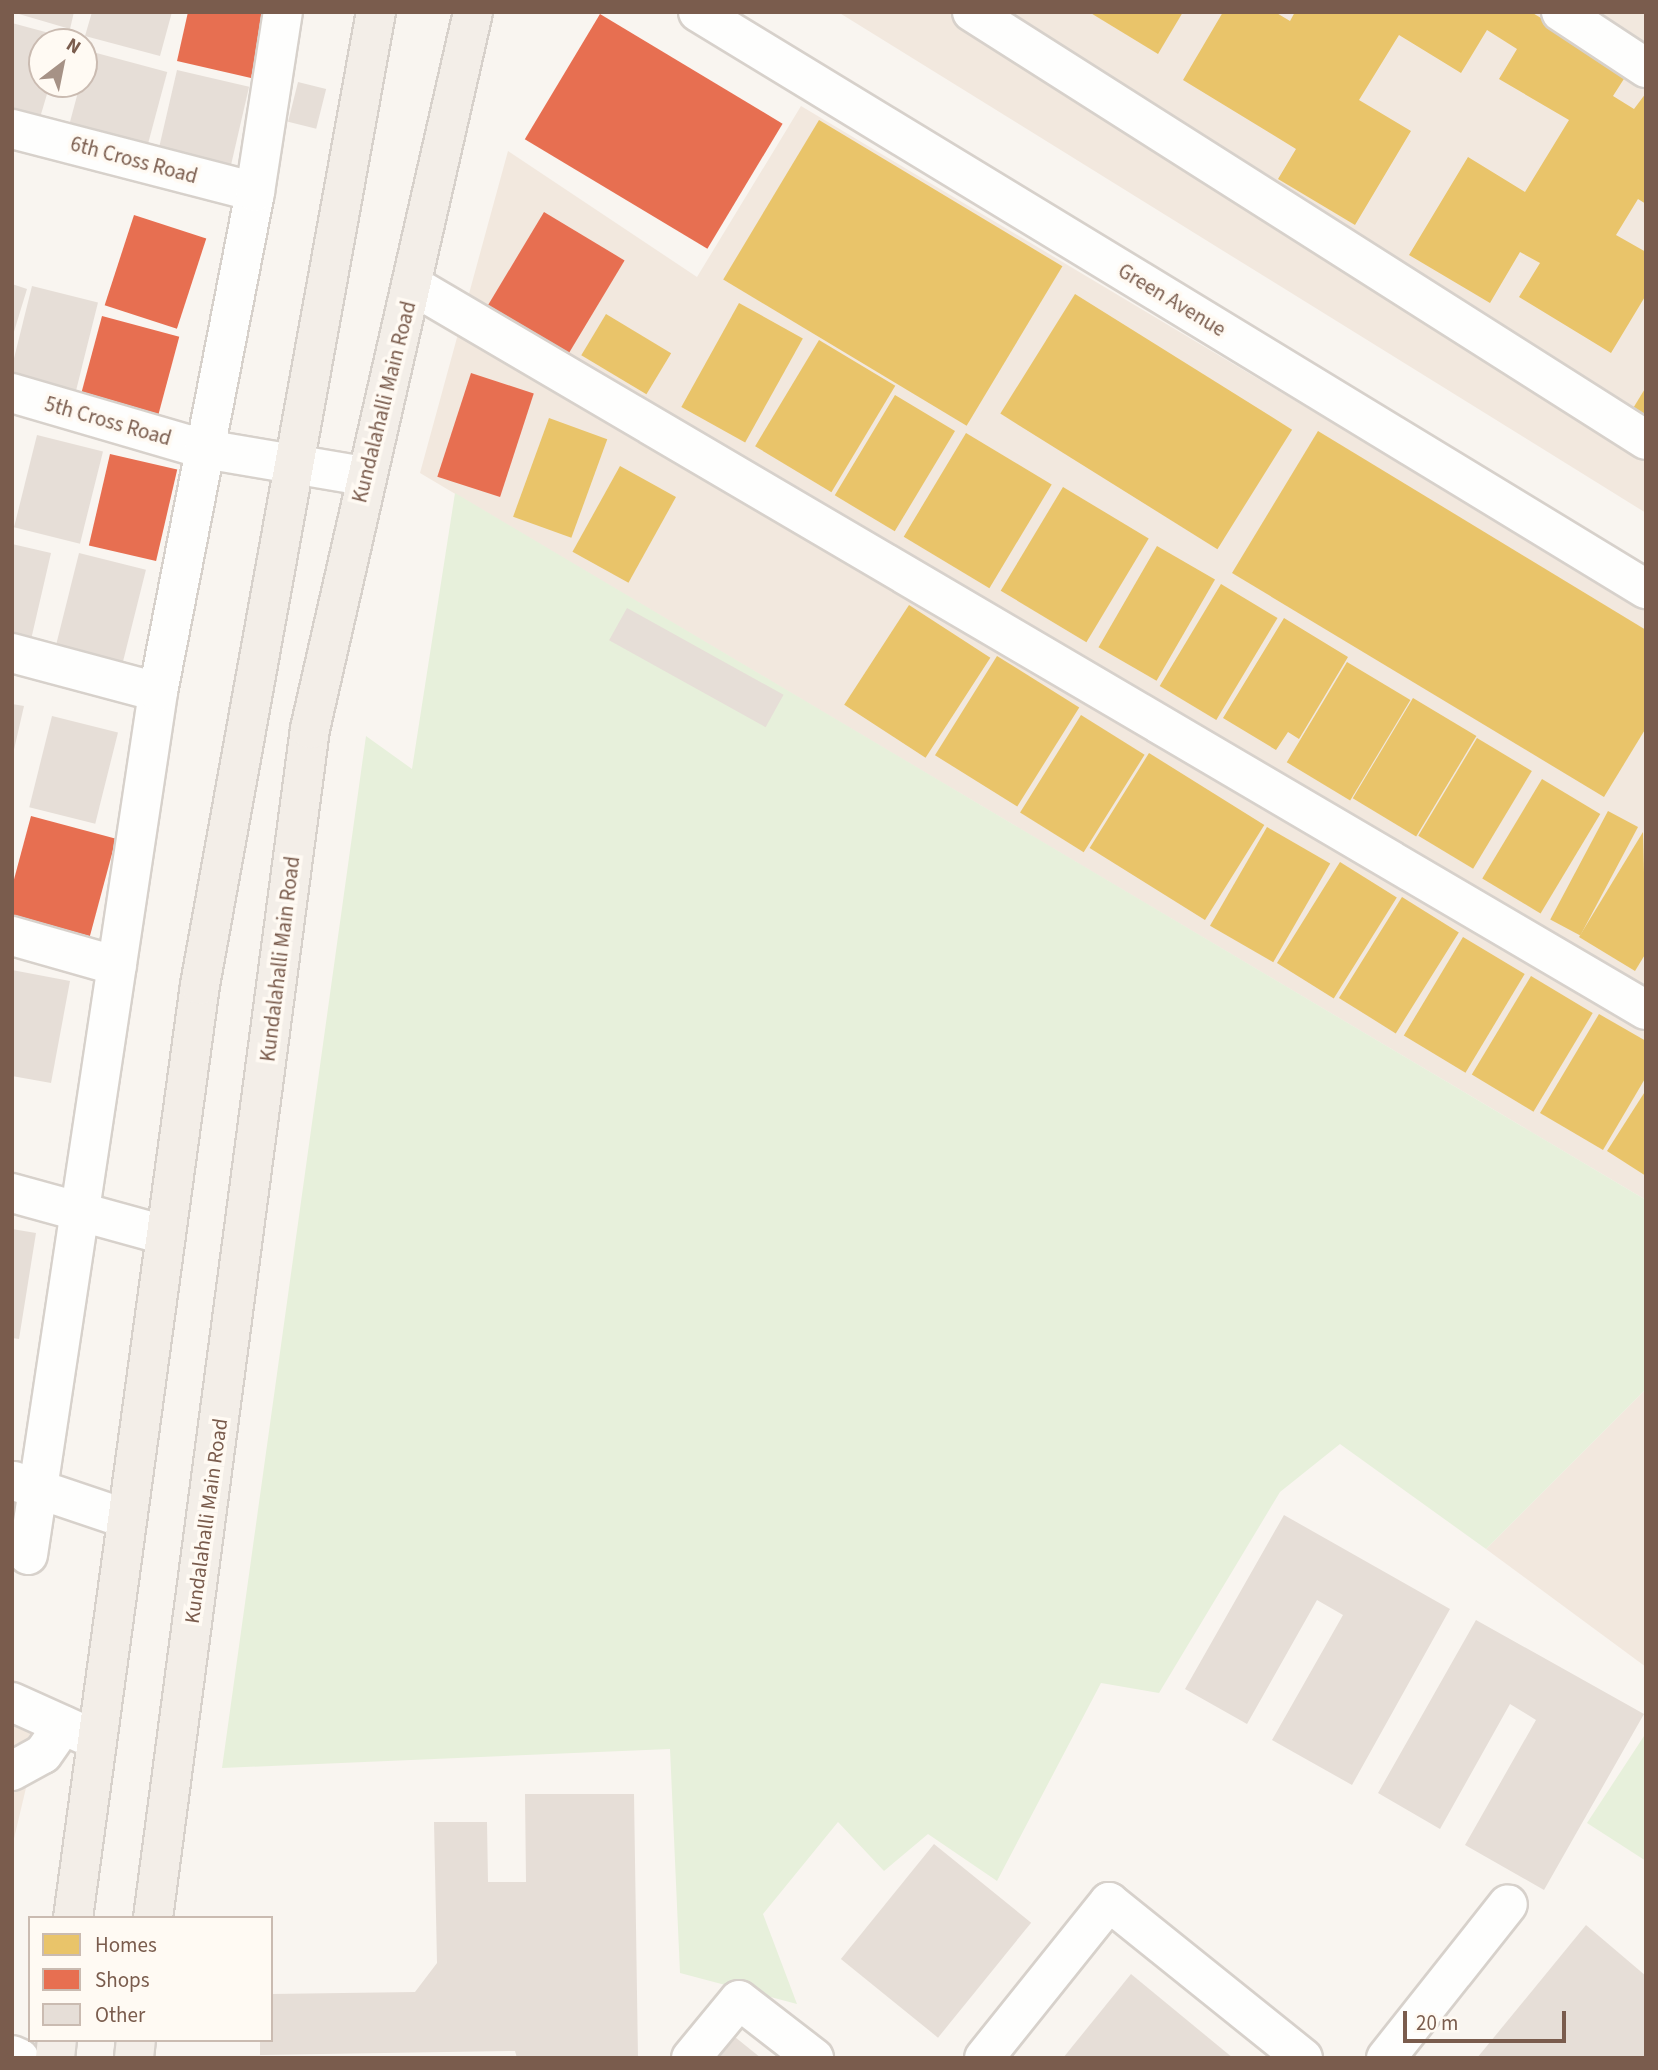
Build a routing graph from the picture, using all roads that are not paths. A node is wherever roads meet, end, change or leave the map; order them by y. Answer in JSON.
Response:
{"nodes":[{"id":1,"x":283,"y":12,"type":"edge"},
{"id":2,"x":376,"y":12,"type":"edge"},
{"id":3,"x":473,"y":12,"type":"edge"},
{"id":4,"x":698,"y":12,"type":"edge"},
{"id":5,"x":972,"y":12,"type":"edge"},
{"id":6,"x":1561,"y":12,"type":"edge"},
{"id":7,"x":1646,"y":68,"type":"edge"},
{"id":8,"x":12,"y":128,"type":"edge"},
{"id":9,"x":255,"y":192,"type":"junction"},
{"id":10,"x":412,"y":285,"type":"junction"},
{"id":11,"x":12,"y":393,"type":"edge"},
{"id":12,"x":1646,"y":440,"type":"edge"},
{"id":13,"x":204,"y":449,"type":"junction"},
{"id":14,"x":290,"y":461,"type":"junction"},
{"id":15,"x":363,"y":476,"type":"junction"},
{"id":16,"x":1646,"y":589,"type":"edge"},
{"id":17,"x":12,"y":653,"type":"edge"},
{"id":18,"x":158,"y":692,"type":"junction"},
{"id":19,"x":12,"y":936,"type":"edge"},
{"id":20,"x":117,"y":966,"type":"junction"},
{"id":21,"x":1646,"y":1010,"type":"edge"},
{"id":22,"x":12,"y":1193,"type":"edge"},
{"id":23,"x":79,"y":1212,"type":"junction"},
{"id":24,"x":165,"y":1235,"type":"junction"},
{"id":25,"x":25,"y":1484,"type":"edge"},
{"id":26,"x":127,"y":1519,"type":"junction"},
{"id":27,"x":28,"y":1555,"type":"dead end"},
{"id":28,"x":12,"y":1702,"type":"edge"},
{"id":29,"x":80,"y":1733,"type":"junction"},
{"id":30,"x":12,"y":1771,"type":"edge"},
{"id":31,"x":1508,"y":1904,"type":"dead end"},
{"id":32,"x":73,"y":1916,"type":"edge"},
{"id":33,"x":153,"y":1916,"type":"edge"},
{"id":34,"x":12,"y":2055,"type":"edge"},
{"id":35,"x":19,"y":2058,"type":"edge"},
{"id":36,"x":691,"y":2058,"type":"edge"},
{"id":37,"x":814,"y":2058,"type":"edge"},
{"id":38,"x":984,"y":2058,"type":"edge"},
{"id":39,"x":1303,"y":2058,"type":"edge"},
{"id":40,"x":1386,"y":2058,"type":"edge"}],
"edges":[{"from":1,"to":9,"type":"street"},
{"from":2,"to":14,"type":"main road"},
{"from":3,"to":10,"type":"main road","name":"Kundalahalli Main Road"},
{"from":4,"to":16,"type":"street","name":"Green Avenue"},
{"from":5,"to":12,"type":"street"},
{"from":6,"to":7,"type":"street"},
{"from":8,"to":9,"type":"street","name":"6th Cross Road"},
{"from":9,"to":13,"type":"street"},
{"from":10,"to":15,"type":"main road","name":"Kundalahalli Main Road"},
{"from":10,"to":21,"type":"street"},
{"from":11,"to":13,"type":"street","name":"5th Cross Road"},
{"from":13,"to":14,"type":"street","name":"5th Cross Road"},
{"from":13,"to":18,"type":"street"},
{"from":14,"to":15,"type":"street","name":"5th Cross Road"},
{"from":14,"to":24,"type":"main road"},
{"from":15,"to":33,"type":"main road","name":"Kundalahalli Main Road"},
{"from":17,"to":18,"type":"street"},
{"from":18,"to":20,"type":"street"},
{"from":19,"to":20,"type":"street"},
{"from":20,"to":23,"type":"street"},
{"from":22,"to":23,"type":"street"},
{"from":23,"to":24,"type":"street"},
{"from":23,"to":25,"type":"street"},
{"from":24,"to":26,"type":"main road"},
{"from":25,"to":26,"type":"street"},
{"from":25,"to":27,"type":"street"},
{"from":26,"to":29,"type":"main road"},
{"from":28,"to":29,"type":"street"},
{"from":29,"to":30,"type":"street"},
{"from":29,"to":32,"type":"main road"},
{"from":31,"to":40,"type":"street"},
{"from":34,"to":35,"type":"street"},
{"from":36,"to":37,"type":"street"},
{"from":38,"to":39,"type":"street"}]}
